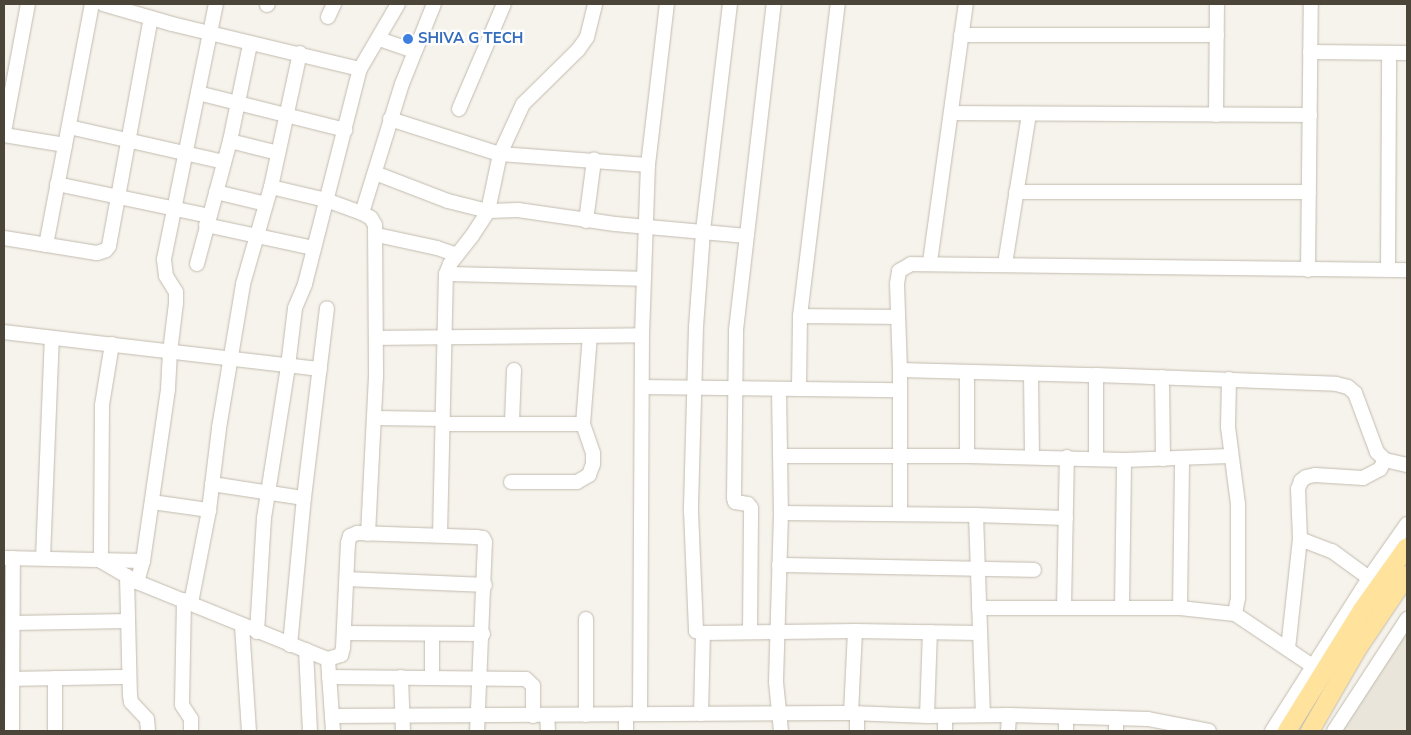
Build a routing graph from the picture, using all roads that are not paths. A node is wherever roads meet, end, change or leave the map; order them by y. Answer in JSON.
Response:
{"nodes":[{"id":1,"x":28,"y":4,"type":"edge"},
{"id":2,"x":92,"y":4,"type":"edge"},
{"id":3,"x":103,"y":4,"type":"edge"},
{"id":4,"x":216,"y":4,"type":"edge"},
{"id":5,"x":334,"y":4,"type":"edge"},
{"id":6,"x":398,"y":4,"type":"edge"},
{"id":7,"x":434,"y":4,"type":"edge"},
{"id":8,"x":504,"y":4,"type":"edge"},
{"id":9,"x":595,"y":4,"type":"edge"},
{"id":10,"x":667,"y":4,"type":"edge"},
{"id":11,"x":730,"y":4,"type":"edge"},
{"id":12,"x":774,"y":4,"type":"edge"},
{"id":13,"x":838,"y":4,"type":"edge"},
{"id":14,"x":966,"y":4,"type":"edge"},
{"id":15,"x":1217,"y":4,"type":"edge"},
{"id":16,"x":1311,"y":4,"type":"edge"},
{"id":17,"x":328,"y":17,"type":"dead end"},
{"id":18,"x":151,"y":18,"type":"junction"},
{"id":19,"x":208,"y":33,"type":"junction"},
{"id":20,"x":961,"y":35,"type":"junction"},
{"id":21,"x":1217,"y":35,"type":"junction"},
{"id":22,"x":379,"y":39,"type":"junction"},
{"id":23,"x":250,"y":44,"type":"junction"},
{"id":24,"x":413,"y":51,"type":"junction"},
{"id":25,"x":1310,"y":52,"type":"junction"},
{"id":26,"x":300,"y":53,"type":"junction"},
{"id":27,"x":1389,"y":53,"type":"junction"},
{"id":28,"x":1407,"y":53,"type":"edge"},
{"id":29,"x":360,"y":69,"type":"junction"},
{"id":30,"x":198,"y":92,"type":"junction"},
{"id":31,"x":238,"y":102,"type":"junction"},
{"id":32,"x":459,"y":109,"type":"dead end"},
{"id":33,"x":287,"y":114,"type":"junction"},
{"id":34,"x":950,"y":114,"type":"junction"},
{"id":35,"x":1029,"y":114,"type":"junction"},
{"id":36,"x":1216,"y":115,"type":"junction"},
{"id":37,"x":1310,"y":115,"type":"junction"},
{"id":38,"x":390,"y":119,"type":"junction"},
{"id":39,"x":69,"y":127,"type":"junction"},
{"id":40,"x":345,"y":130,"type":"junction"},
{"id":41,"x":4,"y":134,"type":"edge"},
{"id":42,"x":129,"y":141,"type":"junction"},
{"id":43,"x":230,"y":141,"type":"junction"},
{"id":44,"x":65,"y":146,"type":"junction"},
{"id":45,"x":186,"y":152,"type":"junction"},
{"id":46,"x":278,"y":153,"type":"junction"},
{"id":47,"x":500,"y":154,"type":"junction"},
{"id":48,"x":594,"y":160,"type":"junction"},
{"id":49,"x":224,"y":162,"type":"junction"},
{"id":50,"x":648,"y":164,"type":"junction"},
{"id":51,"x":375,"y":173,"type":"junction"},
{"id":52,"x":57,"y":184,"type":"junction"},
{"id":53,"x":271,"y":187,"type":"junction"},
{"id":54,"x":216,"y":192,"type":"junction"},
{"id":55,"x":1016,"y":192,"type":"junction"},
{"id":56,"x":1309,"y":192,"type":"junction"},
{"id":57,"x":118,"y":196,"type":"junction"},
{"id":58,"x":326,"y":200,"type":"junction"},
{"id":59,"x":266,"y":204,"type":"junction"},
{"id":60,"x":175,"y":209,"type":"junction"},
{"id":61,"x":488,"y":211,"type":"junction"},
{"id":62,"x":362,"y":213,"type":"junction"},
{"id":63,"x":208,"y":220,"type":"junction"},
{"id":64,"x":586,"y":221,"type":"junction"},
{"id":65,"x":647,"y":226,"type":"junction"},
{"id":66,"x":703,"y":232,"type":"junction"},
{"id":67,"x":257,"y":235,"type":"junction"},
{"id":68,"x":377,"y":235,"type":"junction"},
{"id":69,"x":746,"y":236,"type":"junction"},
{"id":70,"x":4,"y":238,"type":"edge"},
{"id":71,"x":46,"y":245,"type":"junction"},
{"id":72,"x":313,"y":248,"type":"junction"},
{"id":73,"x":457,"y":255,"type":"junction"},
{"id":74,"x":930,"y":262,"type":"junction"},
{"id":75,"x":197,"y":264,"type":"dead end"},
{"id":76,"x":1005,"y":264,"type":"junction"},
{"id":77,"x":1308,"y":270,"type":"junction"},
{"id":78,"x":1388,"y":270,"type":"junction"},
{"id":79,"x":1407,"y":270,"type":"edge"},
{"id":80,"x":446,"y":274,"type":"junction"},
{"id":81,"x":644,"y":280,"type":"junction"},
{"id":82,"x":327,"y":308,"type":"dead end"},
{"id":83,"x":800,"y":316,"type":"junction"},
{"id":84,"x":898,"y":316,"type":"junction"},
{"id":85,"x":4,"y":332,"type":"edge"},
{"id":86,"x":590,"y":336,"type":"junction"},
{"id":87,"x":642,"y":336,"type":"junction"},
{"id":88,"x":444,"y":337,"type":"junction"},
{"id":89,"x":52,"y":338,"type":"junction"},
{"id":90,"x":376,"y":338,"type":"junction"},
{"id":91,"x":112,"y":344,"type":"junction"},
{"id":92,"x":170,"y":352,"type":"junction"},
{"id":93,"x":230,"y":358,"type":"junction"},
{"id":94,"x":288,"y":366,"type":"junction"},
{"id":95,"x":320,"y":369,"type":"junction"},
{"id":96,"x":514,"y":370,"type":"dead end"},
{"id":97,"x":900,"y":370,"type":"junction"},
{"id":98,"x":967,"y":372,"type":"junction"},
{"id":99,"x":1031,"y":374,"type":"junction"},
{"id":100,"x":1096,"y":374,"type":"junction"},
{"id":101,"x":1162,"y":377,"type":"junction"},
{"id":102,"x":1229,"y":379,"type":"junction"},
{"id":103,"x":642,"y":387,"type":"junction"},
{"id":104,"x":694,"y":388,"type":"junction"},
{"id":105,"x":734,"y":388,"type":"junction"},
{"id":106,"x":799,"y":388,"type":"junction"},
{"id":107,"x":779,"y":389,"type":"junction"},
{"id":108,"x":900,"y":390,"type":"junction"},
{"id":109,"x":374,"y":418,"type":"junction"},
{"id":110,"x":443,"y":421,"type":"junction"},
{"id":111,"x":512,"y":422,"type":"junction"},
{"id":112,"x":584,"y":424,"type":"junction"},
{"id":113,"x":900,"y":455,"type":"junction"},
{"id":114,"x":780,"y":456,"type":"junction"},
{"id":115,"x":967,"y":456,"type":"junction"},
{"id":116,"x":1230,"y":456,"type":"junction"},
{"id":117,"x":1032,"y":457,"type":"junction"},
{"id":118,"x":1067,"y":458,"type":"junction"},
{"id":119,"x":1096,"y":458,"type":"junction"},
{"id":120,"x":1163,"y":459,"type":"junction"},
{"id":121,"x":1182,"y":459,"type":"junction"},
{"id":122,"x":1124,"y":460,"type":"junction"},
{"id":123,"x":1385,"y":460,"type":"junction"},
{"id":124,"x":1407,"y":465,"type":"edge"},
{"id":125,"x":510,"y":482,"type":"dead end"},
{"id":126,"x":212,"y":484,"type":"junction"},
{"id":127,"x":268,"y":493,"type":"junction"},
{"id":128,"x":304,"y":498,"type":"junction"},
{"id":129,"x":152,"y":502,"type":"junction"},
{"id":130,"x":209,"y":510,"type":"junction"},
{"id":131,"x":781,"y":513,"type":"junction"},
{"id":132,"x":900,"y":514,"type":"junction"},
{"id":133,"x":976,"y":514,"type":"junction"},
{"id":134,"x":1066,"y":518,"type":"junction"},
{"id":135,"x":1407,"y":524,"type":"edge"},
{"id":136,"x":368,"y":534,"type":"junction"},
{"id":137,"x":440,"y":535,"type":"junction"},
{"id":138,"x":1300,"y":539,"type":"junction"},
{"id":139,"x":1407,"y":547,"type":"edge"},
{"id":140,"x":8,"y":558,"type":"edge"},
{"id":141,"x":44,"y":558,"type":"junction"},
{"id":142,"x":101,"y":561,"type":"junction"},
{"id":143,"x":143,"y":561,"type":"junction"},
{"id":144,"x":780,"y":565,"type":"junction"},
{"id":145,"x":978,"y":569,"type":"junction"},
{"id":146,"x":1034,"y":570,"type":"dead end"},
{"id":147,"x":1407,"y":575,"type":"edge"},
{"id":148,"x":1369,"y":578,"type":"junction"},
{"id":149,"x":132,"y":579,"type":"junction"},
{"id":150,"x":347,"y":579,"type":"junction"},
{"id":151,"x":485,"y":584,"type":"junction"},
{"id":152,"x":188,"y":602,"type":"junction"},
{"id":153,"x":979,"y":608,"type":"junction"},
{"id":154,"x":1064,"y":608,"type":"junction"},
{"id":155,"x":1122,"y":608,"type":"junction"},
{"id":156,"x":1180,"y":608,"type":"junction"},
{"id":157,"x":1235,"y":614,"type":"junction"},
{"id":158,"x":1407,"y":618,"type":"edge"},
{"id":159,"x":586,"y":619,"type":"dead end"},
{"id":160,"x":128,"y":621,"type":"junction"},
{"id":161,"x":13,"y":622,"type":"junction"},
{"id":162,"x":242,"y":626,"type":"junction"},
{"id":163,"x":855,"y":631,"type":"junction"},
{"id":164,"x":256,"y":632,"type":"junction"},
{"id":165,"x":750,"y":632,"type":"junction"},
{"id":166,"x":778,"y":632,"type":"junction"},
{"id":167,"x":930,"y":632,"type":"junction"},
{"id":168,"x":344,"y":633,"type":"junction"},
{"id":169,"x":703,"y":633,"type":"junction"},
{"id":170,"x":980,"y":633,"type":"junction"},
{"id":171,"x":432,"y":634,"type":"junction"},
{"id":172,"x":483,"y":634,"type":"junction"},
{"id":173,"x":290,"y":645,"type":"junction"},
{"id":174,"x":1288,"y":649,"type":"junction"},
{"id":175,"x":306,"y":650,"type":"junction"},
{"id":176,"x":328,"y":659,"type":"junction"},
{"id":177,"x":1318,"y":670,"type":"junction"},
{"id":178,"x":129,"y":677,"type":"junction"},
{"id":179,"x":329,"y":677,"type":"junction"},
{"id":180,"x":401,"y":677,"type":"junction"},
{"id":181,"x":55,"y":678,"type":"junction"},
{"id":182,"x":432,"y":678,"type":"junction"},
{"id":183,"x":481,"y":678,"type":"junction"},
{"id":184,"x":12,"y":679,"type":"junction"},
{"id":185,"x":8,"y":702,"type":"edge"},
{"id":186,"x":633,"y":714,"type":"junction"},
{"id":187,"x":702,"y":714,"type":"junction"},
{"id":188,"x":780,"y":714,"type":"junction"},
{"id":189,"x":854,"y":714,"type":"junction"},
{"id":190,"x":586,"y":715,"type":"junction"},
{"id":191,"x":983,"y":715,"type":"junction"},
{"id":192,"x":1008,"y":715,"type":"junction"},
{"id":193,"x":332,"y":716,"type":"junction"},
{"id":194,"x":403,"y":716,"type":"junction"},
{"id":195,"x":533,"y":716,"type":"junction"},
{"id":196,"x":547,"y":716,"type":"junction"},
{"id":197,"x":926,"y":716,"type":"junction"},
{"id":198,"x":945,"y":716,"type":"junction"},
{"id":199,"x":478,"y":717,"type":"junction"},
{"id":200,"x":1066,"y":717,"type":"junction"},
{"id":201,"x":1116,"y":725,"type":"edge"},
{"id":202,"x":12,"y":731,"type":"edge"},
{"id":203,"x":55,"y":731,"type":"edge"},
{"id":204,"x":148,"y":731,"type":"edge"},
{"id":205,"x":192,"y":731,"type":"edge"},
{"id":206,"x":249,"y":731,"type":"edge"},
{"id":207,"x":310,"y":731,"type":"edge"},
{"id":208,"x":333,"y":731,"type":"edge"},
{"id":209,"x":403,"y":731,"type":"edge"},
{"id":210,"x":477,"y":731,"type":"edge"},
{"id":211,"x":548,"y":731,"type":"edge"},
{"id":212,"x":626,"y":731,"type":"edge"},
{"id":213,"x":781,"y":731,"type":"edge"},
{"id":214,"x":857,"y":731,"type":"edge"},
{"id":215,"x":945,"y":731,"type":"edge"},
{"id":216,"x":1008,"y":731,"type":"edge"},
{"id":217,"x":1066,"y":731,"type":"edge"},
{"id":218,"x":1209,"y":731,"type":"edge"},
{"id":219,"x":1272,"y":731,"type":"edge"},
{"id":220,"x":1287,"y":731,"type":"edge"},
{"id":221,"x":1310,"y":731,"type":"edge"},
{"id":222,"x":1334,"y":731,"type":"edge"}],
"edges":[{"from":1,"to":41,"type":"street"},
{"from":2,"to":39,"type":"street"},
{"from":3,"to":18,"type":"street"},
{"from":4,"to":19,"type":"street"},
{"from":5,"to":17,"type":"street"},
{"from":6,"to":22,"type":"street"},
{"from":7,"to":24,"type":"street"},
{"from":8,"to":32,"type":"street"},
{"from":9,"to":47,"type":"street"},
{"from":10,"to":50,"type":"street"},
{"from":11,"to":66,"type":"street"},
{"from":12,"to":69,"type":"street"},
{"from":13,"to":83,"type":"street"},
{"from":14,"to":20,"type":"street"},
{"from":15,"to":21,"type":"street"},
{"from":16,"to":25,"type":"street"},
{"from":18,"to":19,"type":"street"},
{"from":18,"to":42,"type":"street"},
{"from":19,"to":23,"type":"street"},
{"from":19,"to":30,"type":"street"},
{"from":20,"to":21,"type":"street"},
{"from":20,"to":34,"type":"street"},
{"from":21,"to":36,"type":"street"},
{"from":22,"to":24,"type":"street"},
{"from":22,"to":29,"type":"street"},
{"from":23,"to":26,"type":"street"},
{"from":23,"to":31,"type":"street"},
{"from":24,"to":38,"type":"street"},
{"from":25,"to":27,"type":"street"},
{"from":25,"to":37,"type":"street"},
{"from":26,"to":29,"type":"street"},
{"from":26,"to":33,"type":"street"},
{"from":27,"to":28,"type":"street"},
{"from":27,"to":78,"type":"street"},
{"from":29,"to":40,"type":"street"},
{"from":30,"to":31,"type":"street"},
{"from":30,"to":45,"type":"street"},
{"from":31,"to":33,"type":"street"},
{"from":31,"to":43,"type":"street"},
{"from":33,"to":40,"type":"street"},
{"from":33,"to":46,"type":"street"},
{"from":34,"to":35,"type":"street"},
{"from":34,"to":74,"type":"street"},
{"from":35,"to":36,"type":"street"},
{"from":35,"to":55,"type":"street"},
{"from":36,"to":37,"type":"street"},
{"from":37,"to":56,"type":"street"},
{"from":38,"to":47,"type":"street"},
{"from":38,"to":51,"type":"street"},
{"from":39,"to":42,"type":"street"},
{"from":39,"to":44,"type":"street"},
{"from":40,"to":58,"type":"street"},
{"from":41,"to":44,"type":"street"},
{"from":42,"to":45,"type":"street"},
{"from":42,"to":57,"type":"street"},
{"from":43,"to":46,"type":"street"},
{"from":43,"to":49,"type":"street"},
{"from":44,"to":52,"type":"street"},
{"from":45,"to":49,"type":"street"},
{"from":45,"to":60,"type":"street"},
{"from":46,"to":53,"type":"street"},
{"from":47,"to":48,"type":"street"},
{"from":47,"to":61,"type":"street"},
{"from":48,"to":50,"type":"street"},
{"from":48,"to":64,"type":"street"},
{"from":49,"to":54,"type":"street"},
{"from":50,"to":65,"type":"street"},
{"from":51,"to":61,"type":"street"},
{"from":51,"to":62,"type":"street"},
{"from":52,"to":57,"type":"street"},
{"from":52,"to":71,"type":"street"},
{"from":53,"to":58,"type":"street"},
{"from":53,"to":59,"type":"street"},
{"from":54,"to":59,"type":"street"},
{"from":54,"to":63,"type":"street"},
{"from":55,"to":56,"type":"street"},
{"from":55,"to":76,"type":"street"},
{"from":56,"to":77,"type":"street"},
{"from":57,"to":60,"type":"street"},
{"from":57,"to":71,"type":"street"},
{"from":58,"to":62,"type":"street"},
{"from":58,"to":72,"type":"street"},
{"from":59,"to":67,"type":"street"},
{"from":60,"to":63,"type":"street"},
{"from":60,"to":92,"type":"street"},
{"from":61,"to":64,"type":"street"},
{"from":61,"to":73,"type":"street"},
{"from":62,"to":68,"type":"street"},
{"from":63,"to":67,"type":"street"},
{"from":63,"to":75,"type":"street"},
{"from":64,"to":65,"type":"street"},
{"from":65,"to":66,"type":"street"},
{"from":65,"to":81,"type":"street"},
{"from":66,"to":69,"type":"street"},
{"from":66,"to":104,"type":"street"},
{"from":67,"to":72,"type":"street"},
{"from":67,"to":93,"type":"street"},
{"from":68,"to":73,"type":"street"},
{"from":68,"to":90,"type":"street"},
{"from":69,"to":105,"type":"street"},
{"from":70,"to":71,"type":"street"},
{"from":72,"to":94,"type":"street"},
{"from":73,"to":80,"type":"street"},
{"from":74,"to":76,"type":"street"},
{"from":74,"to":84,"type":"street"},
{"from":76,"to":77,"type":"street"},
{"from":77,"to":78,"type":"street"},
{"from":78,"to":79,"type":"street"},
{"from":80,"to":81,"type":"street"},
{"from":80,"to":88,"type":"street"},
{"from":81,"to":87,"type":"street"},
{"from":82,"to":95,"type":"street"},
{"from":83,"to":84,"type":"street"},
{"from":83,"to":106,"type":"street"},
{"from":84,"to":97,"type":"street"},
{"from":85,"to":89,"type":"street"},
{"from":86,"to":87,"type":"street"},
{"from":86,"to":88,"type":"street"},
{"from":86,"to":112,"type":"street"},
{"from":87,"to":103,"type":"street"},
{"from":88,"to":90,"type":"street"},
{"from":88,"to":110,"type":"street"},
{"from":89,"to":91,"type":"street"},
{"from":89,"to":141,"type":"street"},
{"from":90,"to":109,"type":"street"},
{"from":91,"to":92,"type":"street"},
{"from":91,"to":142,"type":"street"},
{"from":92,"to":93,"type":"street"},
{"from":92,"to":129,"type":"street"},
{"from":93,"to":94,"type":"street"},
{"from":93,"to":126,"type":"street"},
{"from":94,"to":95,"type":"street"},
{"from":94,"to":127,"type":"street"},
{"from":95,"to":128,"type":"street"},
{"from":96,"to":111,"type":"street"},
{"from":97,"to":98,"type":"street"},
{"from":97,"to":108,"type":"street"},
{"from":98,"to":99,"type":"street"},
{"from":98,"to":115,"type":"street"},
{"from":99,"to":100,"type":"street"},
{"from":99,"to":117,"type":"street"},
{"from":100,"to":101,"type":"street"},
{"from":100,"to":119,"type":"street"},
{"from":101,"to":102,"type":"street"},
{"from":101,"to":120,"type":"street"},
{"from":102,"to":116,"type":"street"},
{"from":102,"to":123,"type":"street"},
{"from":103,"to":104,"type":"street"},
{"from":103,"to":186,"type":"street"},
{"from":104,"to":105,"type":"street"},
{"from":104,"to":169,"type":"street"},
{"from":105,"to":107,"type":"street"},
{"from":105,"to":165,"type":"street"},
{"from":106,"to":107,"type":"street"},
{"from":106,"to":108,"type":"street"},
{"from":107,"to":114,"type":"street"},
{"from":108,"to":113,"type":"street"},
{"from":109,"to":110,"type":"street"},
{"from":109,"to":136,"type":"street"},
{"from":110,"to":111,"type":"street"},
{"from":110,"to":137,"type":"street"},
{"from":111,"to":112,"type":"street"},
{"from":112,"to":125,"type":"street"},
{"from":113,"to":114,"type":"street"},
{"from":113,"to":115,"type":"street"},
{"from":113,"to":132,"type":"street"},
{"from":114,"to":131,"type":"street"},
{"from":115,"to":117,"type":"street"},
{"from":116,"to":121,"type":"street"},
{"from":116,"to":157,"type":"street"},
{"from":117,"to":118,"type":"street"},
{"from":118,"to":119,"type":"street"},
{"from":118,"to":134,"type":"street"},
{"from":119,"to":122,"type":"street"},
{"from":120,"to":121,"type":"street"},
{"from":120,"to":122,"type":"street"},
{"from":121,"to":156,"type":"street"},
{"from":122,"to":155,"type":"street"},
{"from":123,"to":124,"type":"street"},
{"from":123,"to":138,"type":"street"},
{"from":126,"to":127,"type":"street"},
{"from":126,"to":130,"type":"street"},
{"from":127,"to":128,"type":"street"},
{"from":127,"to":164,"type":"street"},
{"from":128,"to":173,"type":"street"},
{"from":129,"to":130,"type":"street"},
{"from":129,"to":143,"type":"street"},
{"from":130,"to":152,"type":"street"},
{"from":131,"to":132,"type":"street"},
{"from":131,"to":144,"type":"street"},
{"from":132,"to":133,"type":"street"},
{"from":133,"to":134,"type":"street"},
{"from":133,"to":145,"type":"street"},
{"from":134,"to":154,"type":"street"},
{"from":135,"to":148,"type":"street"},
{"from":136,"to":137,"type":"street"},
{"from":136,"to":150,"type":"street"},
{"from":137,"to":151,"type":"street"},
{"from":138,"to":148,"type":"street"},
{"from":138,"to":174,"type":"street"},
{"from":139,"to":177,"type":"main road"},
{"from":140,"to":141,"type":"street"},
{"from":140,"to":161,"type":"street"},
{"from":141,"to":142,"type":"street"},
{"from":142,"to":143,"type":"street"},
{"from":142,"to":149,"type":"street"},
{"from":143,"to":149,"type":"street"},
{"from":144,"to":145,"type":"street"},
{"from":144,"to":166,"type":"street"},
{"from":145,"to":146,"type":"street"},
{"from":145,"to":153,"type":"street"},
{"from":147,"to":221,"type":"main road"},
{"from":148,"to":177,"type":"street"},
{"from":149,"to":152,"type":"street"},
{"from":149,"to":160,"type":"street"},
{"from":150,"to":151,"type":"street"},
{"from":150,"to":168,"type":"street"},
{"from":151,"to":172,"type":"street"},
{"from":152,"to":162,"type":"street"},
{"from":152,"to":205,"type":"street"},
{"from":153,"to":154,"type":"street"},
{"from":153,"to":170,"type":"street"},
{"from":154,"to":155,"type":"street"},
{"from":155,"to":156,"type":"street"},
{"from":156,"to":157,"type":"street"},
{"from":157,"to":174,"type":"street"},
{"from":158,"to":222,"type":"street"},
{"from":159,"to":190,"type":"street"},
{"from":160,"to":161,"type":"street"},
{"from":160,"to":178,"type":"street"},
{"from":161,"to":184,"type":"street"},
{"from":162,"to":164,"type":"street"},
{"from":162,"to":206,"type":"street"},
{"from":163,"to":166,"type":"street"},
{"from":163,"to":167,"type":"street"},
{"from":163,"to":189,"type":"street"},
{"from":164,"to":173,"type":"street"},
{"from":165,"to":166,"type":"street"},
{"from":165,"to":169,"type":"street"},
{"from":166,"to":188,"type":"street"},
{"from":167,"to":170,"type":"street"},
{"from":167,"to":197,"type":"street"},
{"from":168,"to":171,"type":"street"},
{"from":168,"to":176,"type":"street"},
{"from":169,"to":187,"type":"street"},
{"from":170,"to":191,"type":"street"},
{"from":171,"to":172,"type":"street"},
{"from":171,"to":182,"type":"street"},
{"from":172,"to":183,"type":"street"},
{"from":173,"to":175,"type":"street"},
{"from":174,"to":177,"type":"street"},
{"from":175,"to":176,"type":"street"},
{"from":175,"to":207,"type":"street"},
{"from":176,"to":179,"type":"street"},
{"from":177,"to":219,"type":"street"},
{"from":177,"to":220,"type":"main road"},
{"from":178,"to":181,"type":"street"},
{"from":178,"to":204,"type":"street"},
{"from":179,"to":180,"type":"street"},
{"from":179,"to":193,"type":"street"},
{"from":180,"to":182,"type":"street"},
{"from":180,"to":194,"type":"street"},
{"from":181,"to":184,"type":"street"},
{"from":181,"to":203,"type":"street"},
{"from":182,"to":183,"type":"street"},
{"from":183,"to":195,"type":"street"},
{"from":183,"to":199,"type":"street"},
{"from":184,"to":185,"type":"street"},
{"from":185,"to":202,"type":"street"},
{"from":186,"to":187,"type":"street"},
{"from":186,"to":190,"type":"street"},
{"from":186,"to":212,"type":"street"},
{"from":187,"to":188,"type":"street"},
{"from":188,"to":189,"type":"street"},
{"from":188,"to":213,"type":"street"},
{"from":189,"to":197,"type":"street"},
{"from":189,"to":214,"type":"street"},
{"from":190,"to":196,"type":"street"},
{"from":191,"to":192,"type":"street"},
{"from":191,"to":198,"type":"street"},
{"from":192,"to":200,"type":"street"},
{"from":192,"to":216,"type":"street"},
{"from":193,"to":194,"type":"street"},
{"from":193,"to":208,"type":"street"},
{"from":194,"to":199,"type":"street"},
{"from":194,"to":209,"type":"street"},
{"from":195,"to":196,"type":"street"},
{"from":195,"to":199,"type":"street"},
{"from":196,"to":211,"type":"street"},
{"from":197,"to":198,"type":"street"},
{"from":198,"to":215,"type":"street"},
{"from":199,"to":210,"type":"street"},
{"from":200,"to":201,"type":"street"},
{"from":200,"to":217,"type":"street"},
{"from":201,"to":218,"type":"street"}]}
